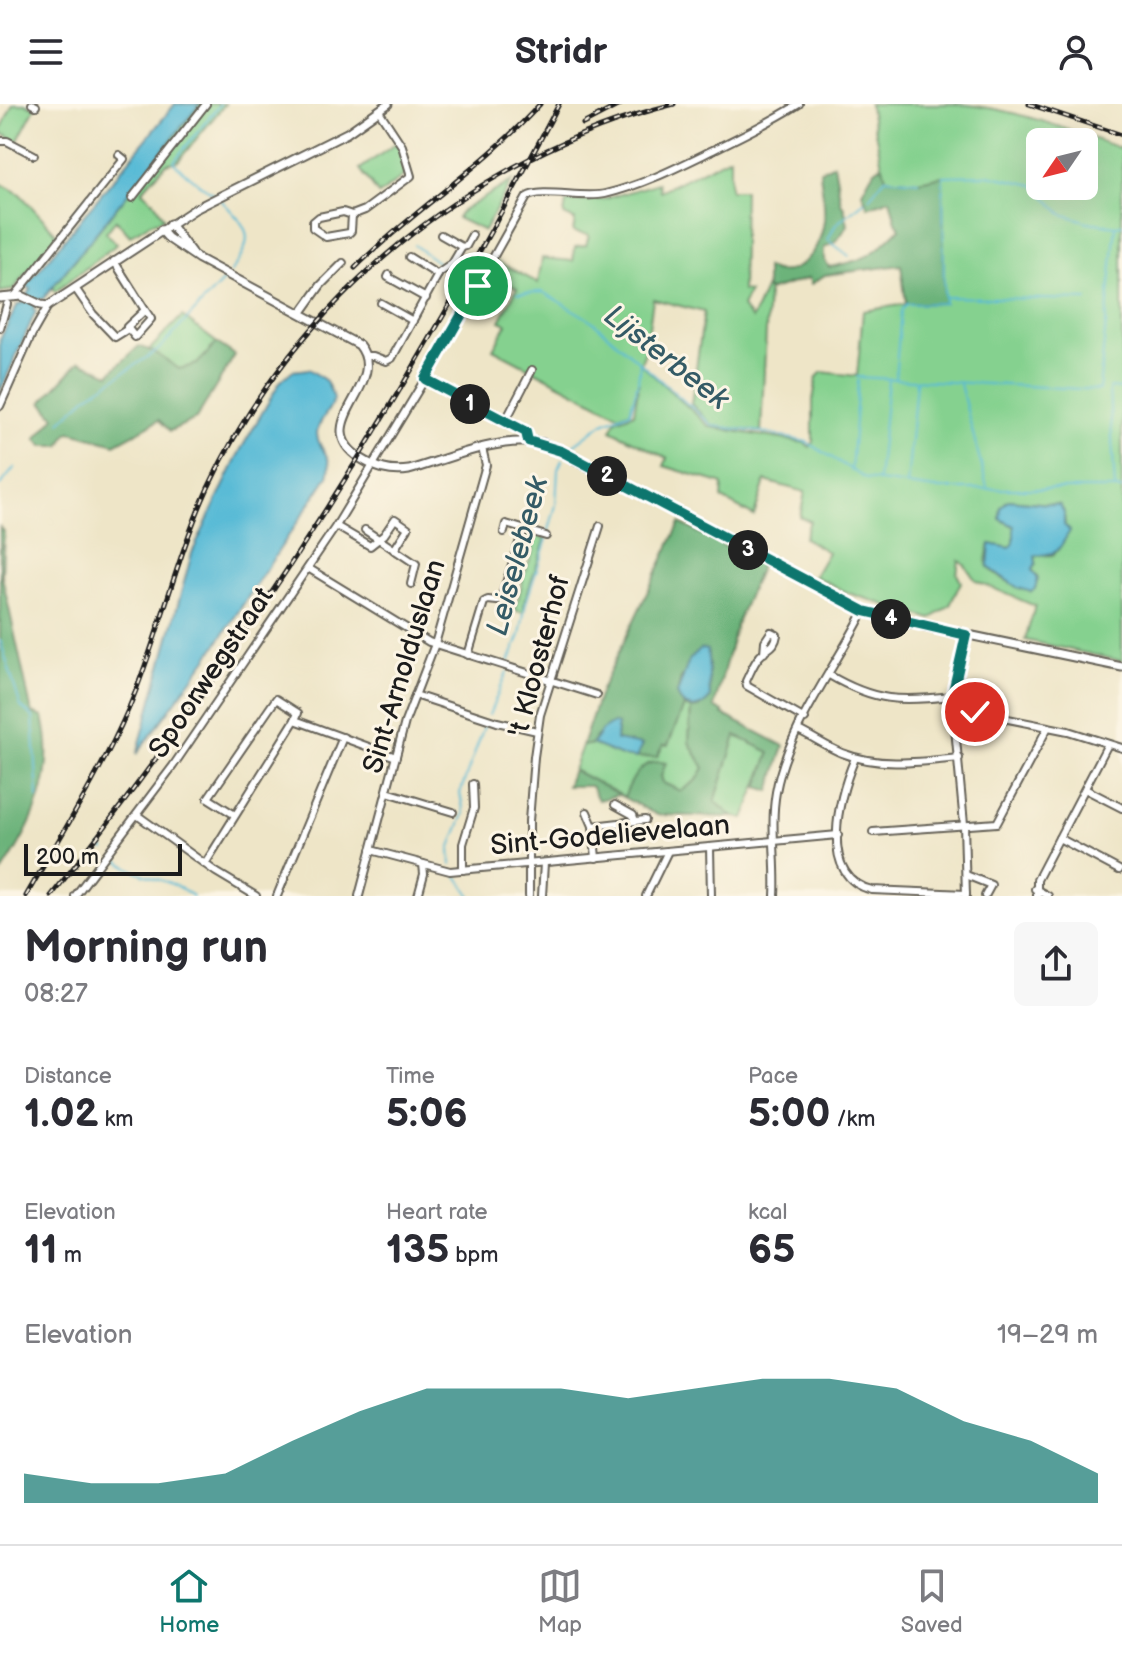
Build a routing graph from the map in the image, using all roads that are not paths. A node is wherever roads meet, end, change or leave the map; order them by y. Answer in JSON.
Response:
{"nodes":[{"id":1,"x":206,"y":104,"type":"edge"},
{"id":2,"x":388,"y":104,"type":"edge"},
{"id":3,"x":799,"y":104,"type":"edge"},
{"id":4,"x":379,"y":111,"type":"junction"},
{"id":5,"x":0,"y":141,"type":"edge"},
{"id":6,"x":34,"y":155,"type":"dead end"},
{"id":7,"x":119,"y":155,"type":"dead end"},
{"id":8,"x":132,"y":198,"type":"dead end"},
{"id":9,"x":352,"y":215,"type":"junction"},
{"id":10,"x":170,"y":224,"type":"junction"},
{"id":11,"x":161,"y":230,"type":"junction"},
{"id":12,"x":441,"y":235,"type":"dead end"},
{"id":13,"x":472,"y":235,"type":"dead end"},
{"id":14,"x":462,"y":247,"type":"junction"},
{"id":15,"x":409,"y":257,"type":"dead end"},
{"id":16,"x":199,"y":259,"type":"junction"},
{"id":17,"x":111,"y":263,"type":"junction"},
{"id":18,"x":343,"y":263,"type":"dead end"},
{"id":19,"x":389,"y":275,"type":"dead end"},
{"id":20,"x":438,"y":275,"type":"junction"},
{"id":21,"x":75,"y":288,"type":"junction"},
{"id":22,"x":14,"y":297,"type":"junction"},
{"id":23,"x":426,"y":298,"type":"junction"},
{"id":24,"x":4,"y":301,"type":"edge"},
{"id":25,"x":381,"y":303,"type":"dead end"},
{"id":26,"x":48,"y":306,"type":"junction"},
{"id":27,"x":145,"y":310,"type":"junction"},
{"id":28,"x":301,"y":313,"type":"junction"},
{"id":29,"x":413,"y":321,"type":"junction"},
{"id":30,"x":0,"y":328,"type":"edge"},
{"id":31,"x":128,"y":329,"type":"junction"},
{"id":32,"x":366,"y":356,"type":"junction"},
{"id":33,"x":532,"y":370,"type":"dead end"},
{"id":34,"x":425,"y":379,"type":"junction"},
{"id":35,"x":0,"y":406,"type":"edge"},
{"id":36,"x":505,"y":422,"type":"junction"},
{"id":37,"x":528,"y":441,"type":"junction"},
{"id":38,"x":482,"y":448,"type":"junction"},
{"id":39,"x":373,"y":467,"type":"junction"},
{"id":40,"x":336,"y":526,"type":"junction"},
{"id":41,"x":600,"y":526,"type":"dead end"},
{"id":42,"x":365,"y":530,"type":"dead end"},
{"id":43,"x":523,"y":531,"type":"junction"},
{"id":44,"x":504,"y":532,"type":"dead end"},
{"id":45,"x":546,"y":536,"type":"dead end"},
{"id":46,"x":379,"y":539,"type":"junction"},
{"id":47,"x":394,"y":550,"type":"junction"},
{"id":48,"x":308,"y":568,"type":"junction"},
{"id":49,"x":411,"y":584,"type":"dead end"},
{"id":50,"x":864,"y":611,"type":"junction"},
{"id":51,"x":966,"y":635,"type":"junction"},
{"id":52,"x":435,"y":644,"type":"junction"},
{"id":53,"x":764,"y":653,"type":"dead end"},
{"id":54,"x":468,"y":655,"type":"junction"},
{"id":55,"x":1122,"y":667,"type":"edge"},
{"id":56,"x":829,"y":675,"type":"junction"},
{"id":57,"x":550,"y":680,"type":"junction"},
{"id":58,"x":415,"y":695,"type":"junction"},
{"id":59,"x":597,"y":695,"type":"dead end"},
{"id":60,"x":952,"y":696,"type":"junction"},
{"id":61,"x":953,"y":708,"type":"junction"},
{"id":62,"x":805,"y":719,"type":"junction"},
{"id":63,"x":295,"y":720,"type":"junction"},
{"id":64,"x":1048,"y":727,"type":"junction"},
{"id":65,"x":798,"y":730,"type":"junction"},
{"id":66,"x":537,"y":731,"type":"junction"},
{"id":67,"x":343,"y":737,"type":"junction"},
{"id":68,"x":1108,"y":744,"type":"junction"},
{"id":69,"x":1122,"y":748,"type":"edge"},
{"id":70,"x":396,"y":757,"type":"junction"},
{"id":71,"x":855,"y":758,"type":"junction"},
{"id":72,"x":959,"y":758,"type":"junction"},
{"id":73,"x":473,"y":784,"type":"dead end"},
{"id":74,"x":1085,"y":789,"type":"junction"},
{"id":75,"x":387,"y":792,"type":"junction"},
{"id":76,"x":615,"y":805,"type":"dead end"},
{"id":77,"x":1122,"y":808,"type":"edge"},
{"id":78,"x":453,"y":812,"type":"dead end"},
{"id":79,"x":587,"y":812,"type":"dead end"},
{"id":80,"x":137,"y":815,"type":"junction"},
{"id":81,"x":235,"y":815,"type":"junction"},
{"id":82,"x":645,"y":820,"type":"dead end"},
{"id":83,"x":635,"y":821,"type":"junction"},
{"id":84,"x":964,"y":824,"type":"junction"},
{"id":85,"x":593,"y":826,"type":"junction"},
{"id":86,"x":873,"y":832,"type":"dead end"},
{"id":87,"x":838,"y":835,"type":"junction"},
{"id":88,"x":1059,"y":838,"type":"junction"},
{"id":89,"x":774,"y":841,"type":"junction"},
{"id":90,"x":710,"y":847,"type":"junction"},
{"id":91,"x":371,"y":850,"type":"junction"},
{"id":92,"x":668,"y":851,"type":"junction"},
{"id":93,"x":596,"y":858,"type":"junction"},
{"id":94,"x":544,"y":863,"type":"junction"},
{"id":95,"x":205,"y":864,"type":"junction"},
{"id":96,"x":423,"y":864,"type":"junction"},
{"id":97,"x":531,"y":864,"type":"junction"},
{"id":98,"x":463,"y":870,"type":"junction"},
{"id":99,"x":1119,"y":870,"type":"dead end"},
{"id":100,"x":450,"y":871,"type":"junction"},
{"id":101,"x":424,"y":874,"type":"junction"},
{"id":102,"x":966,"y":875,"type":"junction"},
{"id":103,"x":1036,"y":893,"type":"edge"},
{"id":104,"x":966,"y":895,"type":"edge"},
{"id":105,"x":75,"y":896,"type":"edge"},
{"id":106,"x":256,"y":896,"type":"edge"},
{"id":107,"x":277,"y":896,"type":"edge"},
{"id":108,"x":359,"y":896,"type":"edge"},
{"id":109,"x":418,"y":896,"type":"edge"},
{"id":110,"x":529,"y":896,"type":"edge"},
{"id":111,"x":542,"y":896,"type":"edge"},
{"id":112,"x":646,"y":896,"type":"edge"},
{"id":113,"x":711,"y":896,"type":"edge"},
{"id":114,"x":775,"y":896,"type":"edge"},
{"id":115,"x":985,"y":896,"type":"edge"},
{"id":116,"x":1048,"y":896,"type":"edge"}],
"edges":[{"from":1,"to":8,"type":"street"},
{"from":2,"to":4,"type":"main road"},
{"from":3,"to":34,"type":"street","name":"Spoorwegstraat"},
{"from":4,"to":9,"type":"street"},
{"from":4,"to":10,"type":"main road"},
{"from":5,"to":6,"type":"street"},
{"from":7,"to":22,"type":"street"},
{"from":9,"to":9,"type":"street"},
{"from":10,"to":11,"type":"main road"},
{"from":10,"to":16,"type":"main road"},
{"from":11,"to":16,"type":"main road"},
{"from":11,"to":17,"type":"main road"},
{"from":12,"to":14,"type":"street"},
{"from":13,"to":14,"type":"street"},
{"from":14,"to":20,"type":"street"},
{"from":15,"to":20,"type":"street"},
{"from":16,"to":28,"type":"main road"},
{"from":17,"to":21,"type":"main road"},
{"from":17,"to":27,"type":"street"},
{"from":18,"to":28,"type":"street"},
{"from":19,"to":23,"type":"street"},
{"from":20,"to":23,"type":"street"},
{"from":21,"to":26,"type":"main road"},
{"from":21,"to":31,"type":"street"},
{"from":22,"to":24,"type":"main road"},
{"from":22,"to":26,"type":"main road"},
{"from":23,"to":29,"type":"street"},
{"from":24,"to":30,"type":"street"},
{"from":25,"to":29,"type":"street"},
{"from":26,"to":35,"type":"street"},
{"from":27,"to":31,"type":"street"},
{"from":27,"to":31,"type":"street"},
{"from":28,"to":32,"type":"main road"},
{"from":29,"to":32,"type":"street"},
{"from":32,"to":39,"type":"main road"},
{"from":33,"to":36,"type":"street"},
{"from":34,"to":36,"type":"street"},
{"from":34,"to":39,"type":"street","name":"Spoorwegstraat"},
{"from":36,"to":37,"type":"street"},
{"from":37,"to":38,"type":"main road"},
{"from":37,"to":50,"type":"main road"},
{"from":38,"to":39,"type":"main road"},
{"from":38,"to":52,"type":"street","name":"Sint-Arnolduslaan"},
{"from":39,"to":40,"type":"street","name":"Spoorwegstraat"},
{"from":40,"to":46,"type":"street"},
{"from":40,"to":48,"type":"street","name":"Spoorwegstraat"},
{"from":41,"to":57,"type":"street","name":"'t Kloosterhof"},
{"from":42,"to":46,"type":"street"},
{"from":43,"to":44,"type":"street"},
{"from":43,"to":45,"type":"street"},
{"from":43,"to":54,"type":"street"},
{"from":46,"to":47,"type":"street"},
{"from":46,"to":47,"type":"street"},
{"from":47,"to":49,"type":"street"},
{"from":48,"to":52,"type":"street"},
{"from":48,"to":80,"type":"street","name":"Spoorwegstraat"},
{"from":50,"to":51,"type":"main road"},
{"from":50,"to":56,"type":"street"},
{"from":51,"to":55,"type":"main road"},
{"from":51,"to":60,"type":"street"},
{"from":52,"to":54,"type":"street"},
{"from":52,"to":58,"type":"street","name":"Sint-Arnolduslaan"},
{"from":53,"to":62,"type":"street"},
{"from":54,"to":57,"type":"street"},
{"from":56,"to":60,"type":"street"},
{"from":56,"to":62,"type":"street"},
{"from":57,"to":59,"type":"street"},
{"from":57,"to":66,"type":"street","name":"'t Kloosterhof"},
{"from":58,"to":66,"type":"street"},
{"from":58,"to":70,"type":"street","name":"Sint-Arnolduslaan"},
{"from":60,"to":61,"type":"street"},
{"from":61,"to":64,"type":"street"},
{"from":61,"to":72,"type":"street"},
{"from":62,"to":65,"type":"street"},
{"from":63,"to":67,"type":"street"},
{"from":63,"to":81,"type":"street"},
{"from":63,"to":81,"type":"street"},
{"from":64,"to":68,"type":"street"},
{"from":64,"to":84,"type":"street"},
{"from":65,"to":71,"type":"street"},
{"from":65,"to":89,"type":"street"},
{"from":66,"to":97,"type":"street","name":"'t Kloosterhof"},
{"from":67,"to":70,"type":"street"},
{"from":67,"to":107,"type":"street"},
{"from":68,"to":69,"type":"street"},
{"from":68,"to":74,"type":"street"},
{"from":70,"to":75,"type":"street","name":"Sint-Arnolduslaan"},
{"from":71,"to":72,"type":"street"},
{"from":71,"to":87,"type":"street"},
{"from":72,"to":84,"type":"street"},
{"from":73,"to":98,"type":"street"},
{"from":74,"to":77,"type":"street"},
{"from":74,"to":88,"type":"street"},
{"from":75,"to":78,"type":"street"},
{"from":75,"to":91,"type":"street","name":"Sint-Arnolduslaan"},
{"from":76,"to":83,"type":"street"},
{"from":79,"to":85,"type":"street"},
{"from":80,"to":95,"type":"street"},
{"from":80,"to":105,"type":"street","name":"Spoorwegstraat"},
{"from":81,"to":95,"type":"street"},
{"from":82,"to":83,"type":"street"},
{"from":83,"to":85,"type":"street"},
{"from":84,"to":86,"type":"street"},
{"from":84,"to":102,"type":"street"},
{"from":85,"to":93,"type":"street"},
{"from":87,"to":89,"type":"street","name":"Sint-Godelievelaan"},
{"from":87,"to":104,"type":"street"},
{"from":88,"to":99,"type":"street"},
{"from":88,"to":103,"type":"street"},
{"from":89,"to":90,"type":"street","name":"Sint-Godelievelaan"},
{"from":89,"to":114,"type":"street"},
{"from":90,"to":92,"type":"street","name":"Sint-Godelievelaan"},
{"from":90,"to":113,"type":"street"},
{"from":91,"to":96,"type":"street","name":"Sint-Godelievelaan"},
{"from":91,"to":108,"type":"street","name":"Sint-Arnolduslaan"},
{"from":92,"to":93,"type":"street","name":"Sint-Godelievelaan"},
{"from":92,"to":112,"type":"street"},
{"from":93,"to":94,"type":"street","name":"Sint-Godelievelaan"},
{"from":94,"to":97,"type":"street","name":"Sint-Godelievelaan"},
{"from":94,"to":111,"type":"street"},
{"from":95,"to":106,"type":"street"},
{"from":96,"to":100,"type":"street","name":"Sint-Godelievelaan"},
{"from":96,"to":101,"type":"street"},
{"from":97,"to":98,"type":"street","name":"Sint-Godelievelaan"},
{"from":97,"to":110,"type":"street","name":"'t Kloosterhof"},
{"from":98,"to":100,"type":"street","name":"Sint-Godelievelaan"},
{"from":100,"to":101,"type":"street","name":"Sint-Godelievelaan"},
{"from":101,"to":109,"type":"street"},
{"from":102,"to":104,"type":"street"},
{"from":102,"to":115,"type":"street"},
{"from":103,"to":116,"type":"street"}]}
